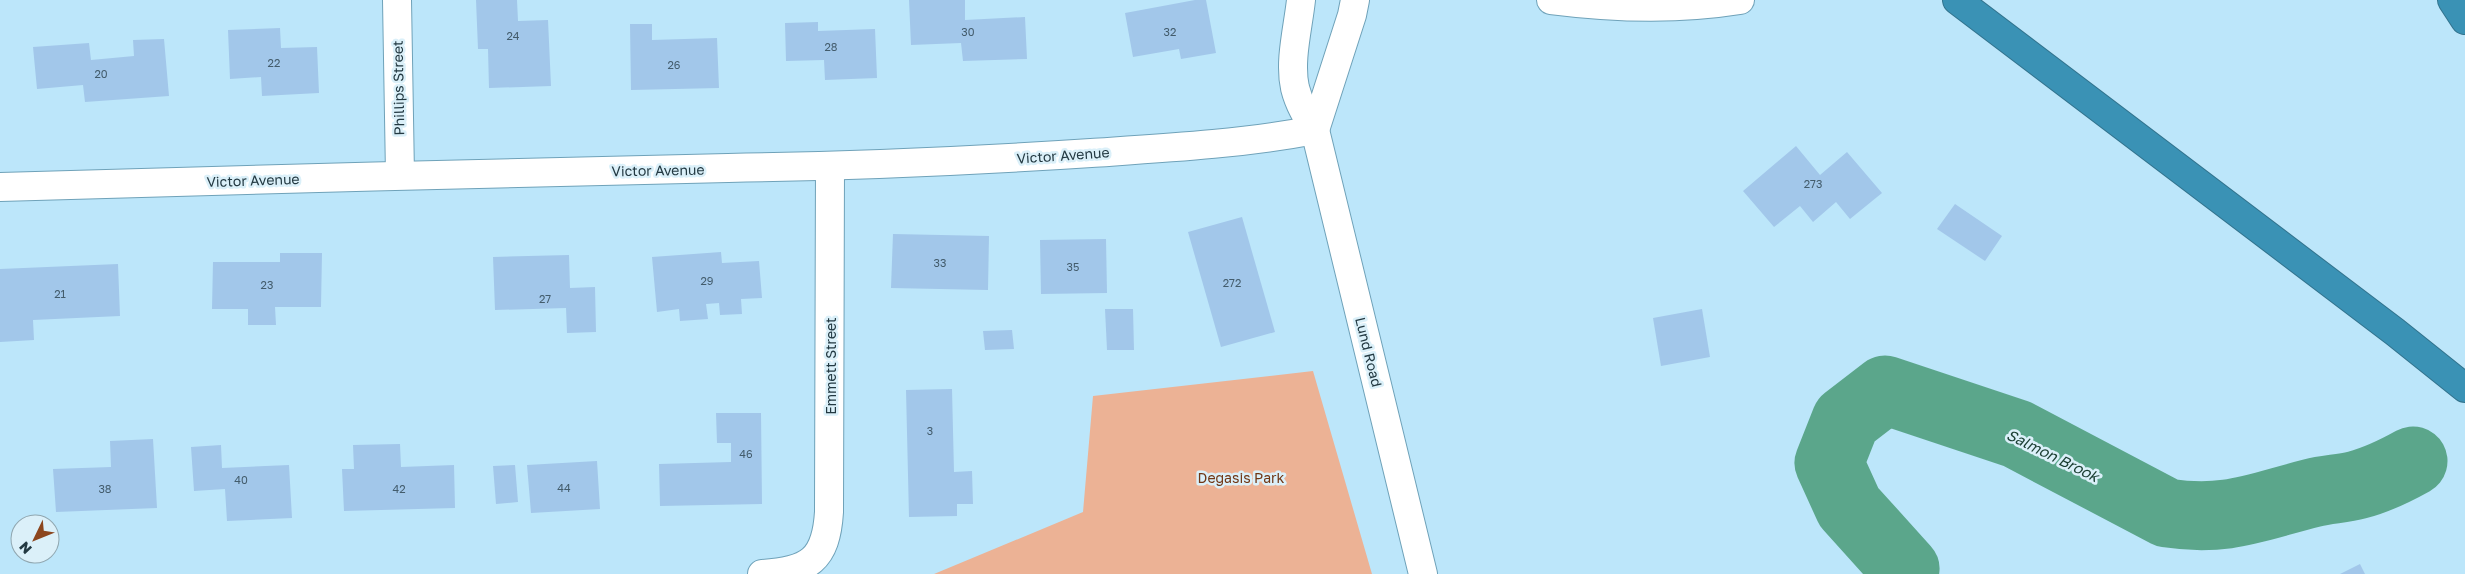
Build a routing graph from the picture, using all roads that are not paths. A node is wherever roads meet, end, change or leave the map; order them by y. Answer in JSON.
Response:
{"nodes":[{"id":1,"x":397,"y":0,"type":"edge"},
{"id":2,"x":1301,"y":0,"type":"edge"},
{"id":3,"x":1355,"y":0,"type":"edge"},
{"id":4,"x":1551,"y":0,"type":"edge"},
{"id":5,"x":1740,"y":0,"type":"edge"},
{"id":6,"x":1957,"y":0,"type":"edge"},
{"id":7,"x":2452,"y":0,"type":"edge"},
{"id":8,"x":2465,"y":20,"type":"edge"},
{"id":9,"x":1315,"y":130,"type":"junction"},
{"id":10,"x":830,"y":166,"type":"junction"},
{"id":11,"x":400,"y":175,"type":"junction"},
{"id":12,"x":0,"y":187,"type":"edge"},
{"id":13,"x":2465,"y":388,"type":"edge"},
{"id":14,"x":762,"y":574,"type":"edge"},
{"id":15,"x":1423,"y":574,"type":"edge"}],
"edges":[{"from":1,"to":11,"type":"street","name":"Phillips Street"},
{"from":2,"to":9,"type":"street","name":"Lund Road"},
{"from":3,"to":9,"type":"street"},
{"from":4,"to":5,"type":"street"},
{"from":6,"to":13,"type":"highway"},
{"from":7,"to":8,"type":"highway"},
{"from":9,"to":10,"type":"street","name":"Victor Avenue"},
{"from":9,"to":15,"type":"street","name":"Lund Road"},
{"from":10,"to":11,"type":"street","name":"Victor Avenue"},
{"from":10,"to":14,"type":"street","name":"Emmett Street"},
{"from":11,"to":12,"type":"street","name":"Victor Avenue"}]}
